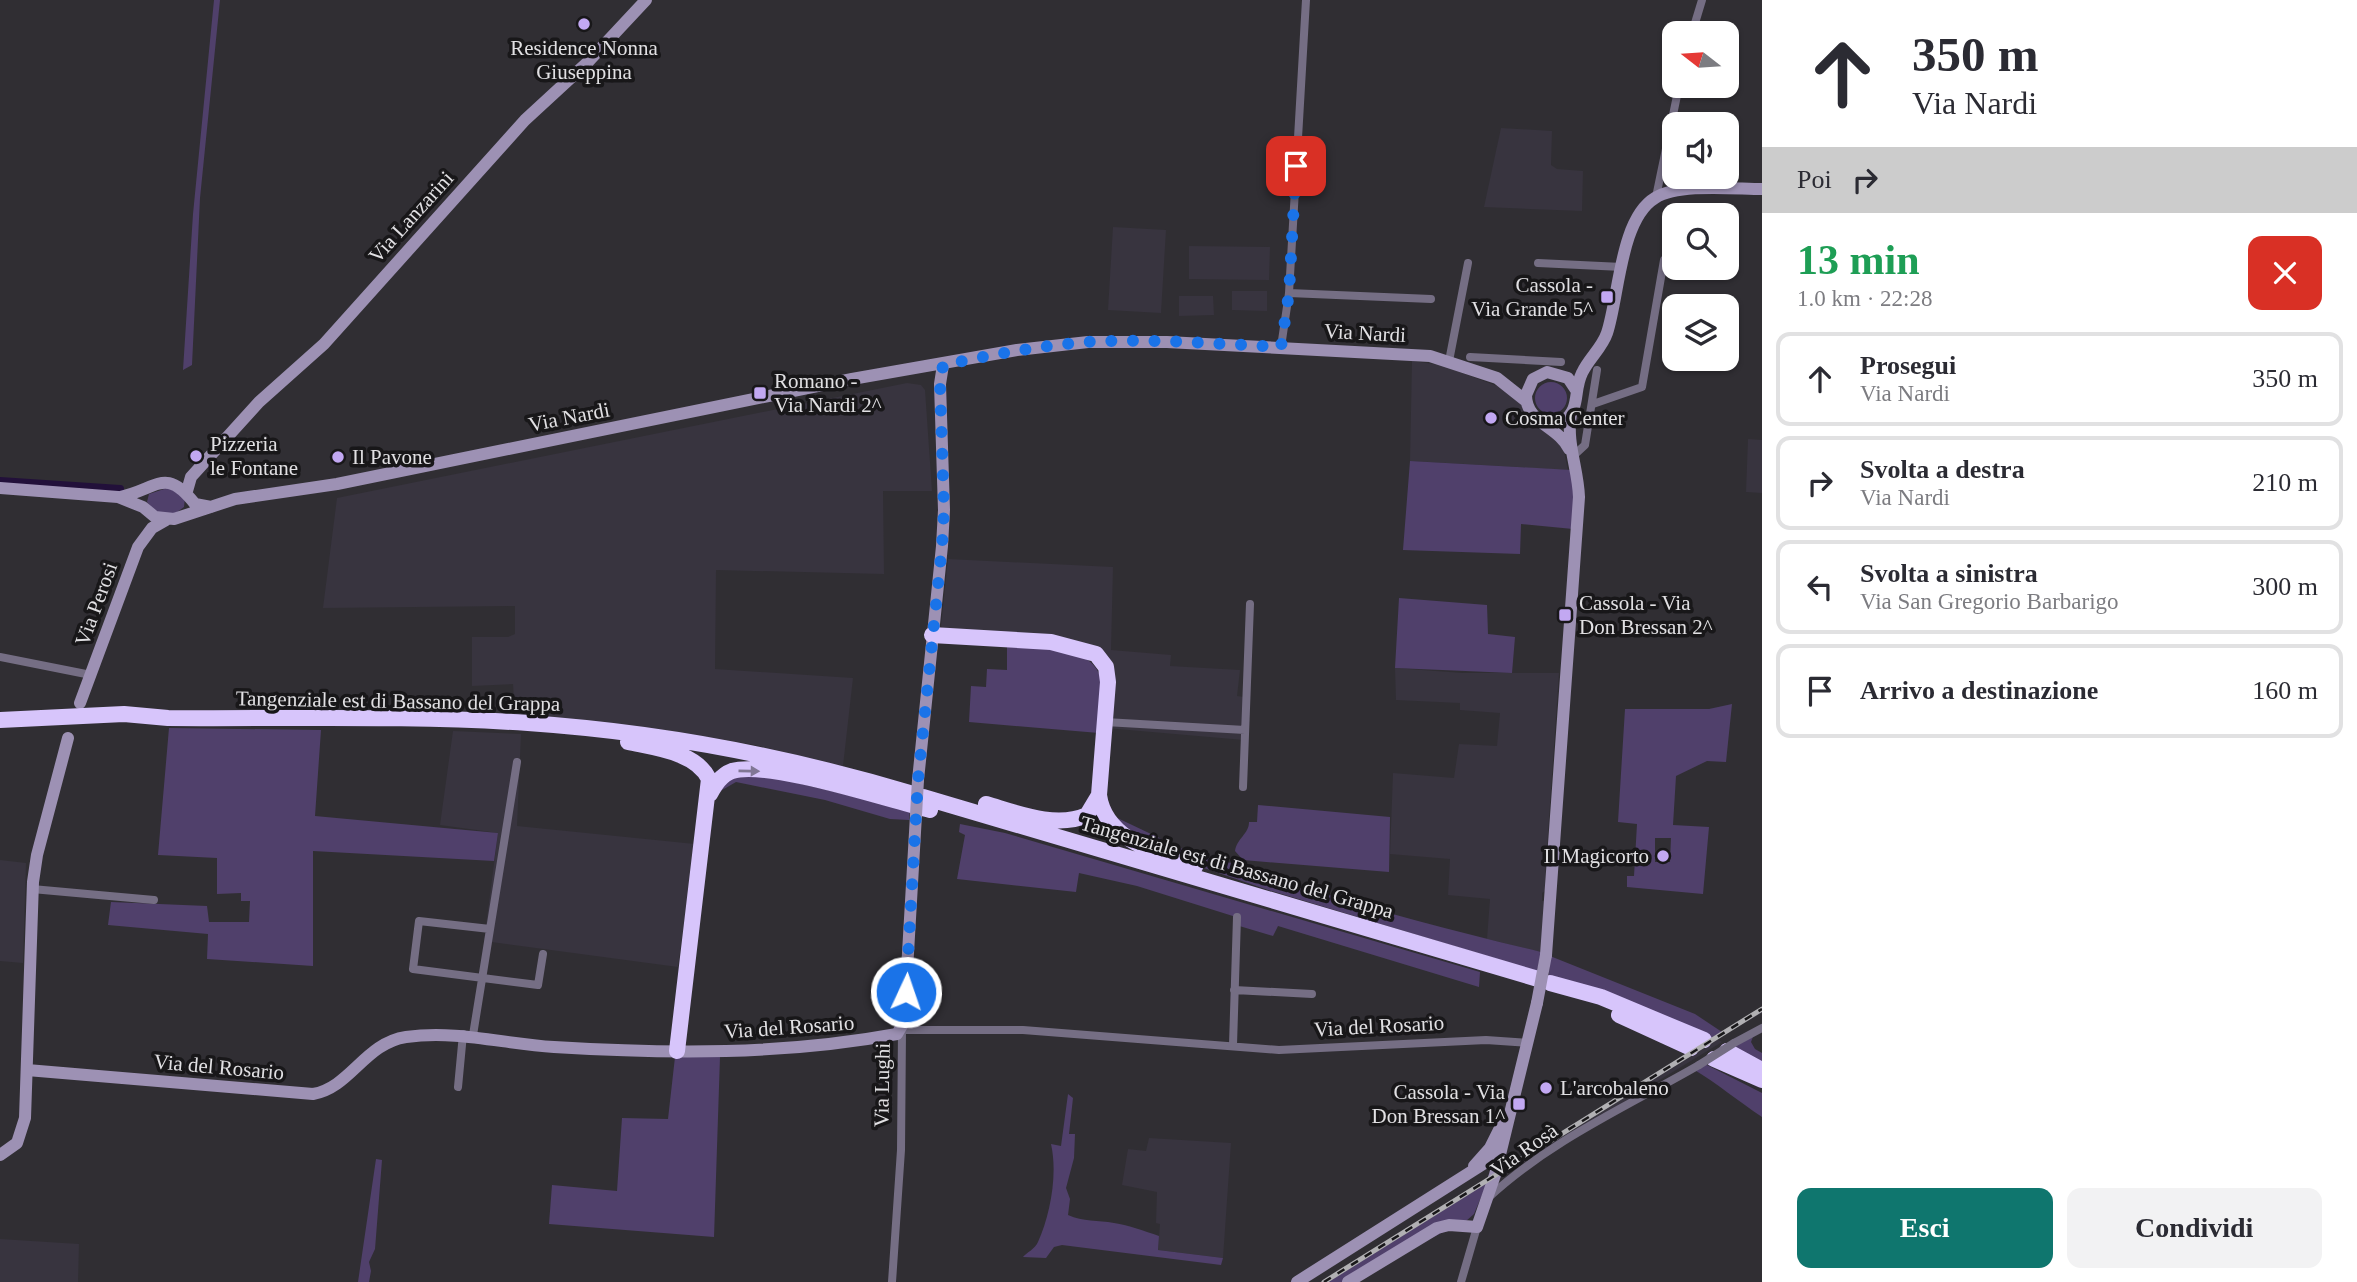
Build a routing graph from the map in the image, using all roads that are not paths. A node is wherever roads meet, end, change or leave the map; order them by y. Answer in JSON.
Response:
{"nodes":[{"id":1,"x":646,"y":0,"type":"edge"},
{"id":2,"x":1306,"y":0,"type":"edge"},
{"id":3,"x":1702,"y":0,"type":"edge"},
{"id":4,"x":1696,"y":21,"type":"edge"},
{"id":5,"x":1677,"y":98,"type":"edge"},
{"id":6,"x":1762,"y":189,"type":"edge"},
{"id":7,"x":1656,"y":197,"type":"junction"},
{"id":8,"x":1538,"y":262,"type":"dead end"},
{"id":9,"x":1468,"y":263,"type":"dead end"},
{"id":10,"x":1622,"y":267,"type":"junction"},
{"id":11,"x":1662,"y":272,"type":"edge"},
{"id":12,"x":1289,"y":293,"type":"junction"},
{"id":13,"x":1431,"y":299,"type":"dead end"},
{"id":14,"x":1281,"y":347,"type":"junction"},
{"id":15,"x":1470,"y":357,"type":"dead end"},
{"id":16,"x":1494,"y":358,"type":"junction"},
{"id":17,"x":1450,"y":361,"type":"junction"},
{"id":18,"x":1594,"y":364,"type":"junction"},
{"id":19,"x":937,"y":365,"type":"junction"},
{"id":20,"x":1561,"y":368,"type":"junction"},
{"id":21,"x":1492,"y":377,"type":"junction"},
{"id":22,"x":1533,"y":379,"type":"junction"},
{"id":23,"x":1576,"y":390,"type":"junction"},
{"id":24,"x":1526,"y":401,"type":"junction"},
{"id":25,"x":1593,"y":404,"type":"junction"},
{"id":26,"x":1571,"y":414,"type":"junction"},
{"id":27,"x":1541,"y":422,"type":"junction"},
{"id":28,"x":1573,"y":457,"type":"junction"},
{"id":29,"x":206,"y":460,"type":"junction"},
{"id":30,"x":170,"y":482,"type":"junction"},
{"id":31,"x":0,"y":488,"type":"edge"},
{"id":32,"x":147,"y":489,"type":"junction"},
{"id":33,"x":188,"y":494,"type":"junction"},
{"id":34,"x":118,"y":497,"type":"junction"},
{"id":35,"x":215,"y":507,"type":"junction"},
{"id":36,"x":145,"y":509,"type":"junction"},
{"id":37,"x":182,"y":516,"type":"junction"},
{"id":38,"x":167,"y":520,"type":"junction"},
{"id":39,"x":142,"y":540,"type":"junction"},
{"id":40,"x":1250,"y":604,"type":"dead end"},
{"id":41,"x":932,"y":635,"type":"junction"},
{"id":42,"x":0,"y":657,"type":"edge"},
{"id":43,"x":91,"y":675,"type":"junction"},
{"id":44,"x":80,"y":703,"type":"dead end"},
{"id":45,"x":168,"y":718,"type":"junction"},
{"id":46,"x":0,"y":720,"type":"edge"},
{"id":47,"x":1105,"y":722,"type":"junction"},
{"id":48,"x":579,"y":727,"type":"junction"},
{"id":49,"x":0,"y":729,"type":"edge"},
{"id":50,"x":1245,"y":730,"type":"junction"},
{"id":51,"x":68,"y":738,"type":"dead end"},
{"id":52,"x":517,"y":762,"type":"dead end"},
{"id":53,"x":886,"y":786,"type":"junction"},
{"id":54,"x":1243,"y":787,"type":"dead end"},
{"id":55,"x":918,"y":790,"type":"junction"},
{"id":56,"x":710,"y":794,"type":"junction"},
{"id":57,"x":1099,"y":795,"type":"junction"},
{"id":58,"x":1014,"y":823,"type":"junction"},
{"id":59,"x":32,"y":889,"type":"junction"},
{"id":60,"x":1262,"y":897,"type":"junction"},
{"id":61,"x":154,"y":900,"type":"dead end"},
{"id":62,"x":1237,"y":917,"type":"dead end"},
{"id":63,"x":490,"y":929,"type":"junction"},
{"id":64,"x":543,"y":954,"type":"dead end"},
{"id":65,"x":482,"y":978,"type":"junction"},
{"id":66,"x":1234,"y":990,"type":"junction"},
{"id":67,"x":1312,"y":994,"type":"dead end"},
{"id":68,"x":1762,"y":1028,"type":"edge"},
{"id":69,"x":902,"y":1030,"type":"junction"},
{"id":70,"x":468,"y":1035,"type":"junction"},
{"id":71,"x":1528,"y":1043,"type":"junction"},
{"id":72,"x":1233,"y":1045,"type":"junction"},
{"id":73,"x":1710,"y":1050,"type":"junction"},
{"id":74,"x":677,"y":1051,"type":"junction"},
{"id":75,"x":27,"y":1070,"type":"junction"},
{"id":76,"x":1757,"y":1070,"type":"edge"},
{"id":77,"x":1762,"y":1082,"type":"edge"},
{"id":78,"x":458,"y":1087,"type":"dead end"},
{"id":79,"x":1496,"y":1151,"type":"junction"},
{"id":80,"x":0,"y":1154,"type":"edge"},
{"id":81,"x":1489,"y":1198,"type":"junction"},
{"id":82,"x":1477,"y":1227,"type":"junction"},
{"id":83,"x":892,"y":1282,"type":"edge"},
{"id":84,"x":1297,"y":1282,"type":"edge"},
{"id":85,"x":1348,"y":1282,"type":"edge"},
{"id":86,"x":1461,"y":1282,"type":"edge"}],
"edges":[{"from":1,"to":29,"type":"main road","name":"Via Lanzarini"},
{"from":2,"to":12,"type":"street"},
{"from":3,"to":4,"type":"street"},
{"from":5,"to":7,"type":"street"},
{"from":6,"to":7,"type":"main road"},
{"from":7,"to":10,"type":"main road"},
{"from":8,"to":10,"type":"street"},
{"from":9,"to":17,"type":"street"},
{"from":10,"to":18,"type":"main road"},
{"from":11,"to":25,"type":"street"},
{"from":12,"to":13,"type":"street"},
{"from":12,"to":14,"type":"street"},
{"from":14,"to":17,"type":"main road","name":"Via Nardi"},
{"from":14,"to":19,"type":"main road","name":"Via Nardi"},
{"from":15,"to":16,"type":"street"},
{"from":16,"to":20,"type":"street"},
{"from":16,"to":21,"type":"street"},
{"from":17,"to":21,"type":"main road","name":"Via Nardi"},
{"from":18,"to":20,"type":"main road"},
{"from":18,"to":23,"type":"main road"},
{"from":18,"to":25,"type":"street"},
{"from":19,"to":35,"type":"main road","name":"Via Nardi"},
{"from":19,"to":41,"type":"main road","name":"Via Lughi"},
{"from":20,"to":22,"type":"main road"},
{"from":20,"to":23,"type":"main road"},
{"from":21,"to":22,"type":"main road","name":"Via Nardi"},
{"from":21,"to":24,"type":"main road","name":"Via Nardi"},
{"from":22,"to":24,"type":"main road"},
{"from":23,"to":26,"type":"main road"},
{"from":24,"to":27,"type":"main road"},
{"from":25,"to":28,"type":"street"},
{"from":26,"to":27,"type":"main road"},
{"from":26,"to":28,"type":"main road"},
{"from":27,"to":28,"type":"main road"},
{"from":28,"to":71,"type":"main road","bridge":true},
{"from":29,"to":30,"type":"main road","name":"Via Lanzarini"},
{"from":29,"to":33,"type":"main road","name":"Via Lanzarini"},
{"from":30,"to":32,"type":"main road"},
{"from":30,"to":33,"type":"main road"},
{"from":31,"to":34,"type":"main road"},
{"from":32,"to":34,"type":"main road"},
{"from":32,"to":36,"type":"main road"},
{"from":33,"to":35,"type":"main road"},
{"from":33,"to":37,"type":"main road"},
{"from":34,"to":36,"type":"main road"},
{"from":35,"to":37,"type":"main road","name":"Via Nardi"},
{"from":36,"to":38,"type":"main road"},
{"from":36,"to":39,"type":"main road"},
{"from":37,"to":38,"type":"main road","name":"Via Nardi"},
{"from":38,"to":39,"type":"main road"},
{"from":39,"to":43,"type":"main road","name":"Via Perosi"},
{"from":40,"to":50,"type":"street"},
{"from":41,"to":47,"type":"highway"},
{"from":41,"to":55,"type":"main road","name":"Via Lughi"},
{"from":42,"to":43,"type":"street","name":"Via Perosi"},
{"from":43,"to":44,"type":"main road"},
{"from":45,"to":46,"type":"highway","name":"Tangenziale est di Bassano del Grappa"},
{"from":45,"to":48,"type":"highway","name":"Tangenziale est di Bassano del Grappa"},
{"from":45,"to":49,"type":"highway","name":"Tangenziale est di Bassano del Grappa"},
{"from":47,"to":50,"type":"street"},
{"from":47,"to":57,"type":"highway"},
{"from":48,"to":53,"type":"highway","name":"Tangenziale est di Bassano del Grappa"},
{"from":48,"to":56,"type":"highway"},
{"from":50,"to":54,"type":"street"},
{"from":51,"to":59,"type":"main road"},
{"from":52,"to":63,"type":"street"},
{"from":53,"to":55,"type":"highway","name":"Tangenziale est di Bassano del Grappa"},
{"from":53,"to":57,"type":"highway"},
{"from":55,"to":58,"type":"highway","name":"Tangenziale est di Bassano del Grappa"},
{"from":55,"to":69,"type":"main road","name":"Via Lughi","bridge":true},
{"from":56,"to":58,"type":"highway","one_way":true},
{"from":56,"to":74,"type":"highway"},
{"from":57,"to":60,"type":"highway"},
{"from":58,"to":60,"type":"highway","name":"Tangenziale est di Bassano del Grappa"},
{"from":59,"to":61,"type":"street"},
{"from":59,"to":75,"type":"main road"},
{"from":60,"to":73,"type":"highway","name":"Tangenziale est di Bassano del Grappa"},
{"from":62,"to":66,"type":"street"},
{"from":63,"to":65,"type":"street"},
{"from":63,"to":65,"type":"street"},
{"from":64,"to":65,"type":"street"},
{"from":65,"to":70,"type":"street"},
{"from":66,"to":67,"type":"street","name":"Via del Rosario"},
{"from":66,"to":72,"type":"street"},
{"from":68,"to":73,"type":"street","name":"Via Rosà"},
{"from":69,"to":72,"type":"street","name":"Via del Rosario"},
{"from":69,"to":74,"type":"main road","name":"Via del Rosario"},
{"from":69,"to":83,"type":"street","name":"Via Lughi"},
{"from":70,"to":74,"type":"main road","name":"Via del Rosario"},
{"from":70,"to":75,"type":"main road","name":"Via del Rosario"},
{"from":70,"to":78,"type":"street"},
{"from":71,"to":72,"type":"street","name":"Via del Rosario"},
{"from":71,"to":79,"type":"main road"},
{"from":73,"to":76,"type":"highway","name":"Tangenziale est di Bassano del Grappa"},
{"from":73,"to":81,"type":"street","name":"Via Rosà"},
{"from":75,"to":80,"type":"main road"},
{"from":76,"to":77,"type":"highway","name":"Tangenziale est di Bassano del Grappa"},
{"from":79,"to":81,"type":"main road"},
{"from":79,"to":84,"type":"main road"},
{"from":81,"to":82,"type":"main road"},
{"from":82,"to":85,"type":"main road"},
{"from":82,"to":86,"type":"street"}]}
